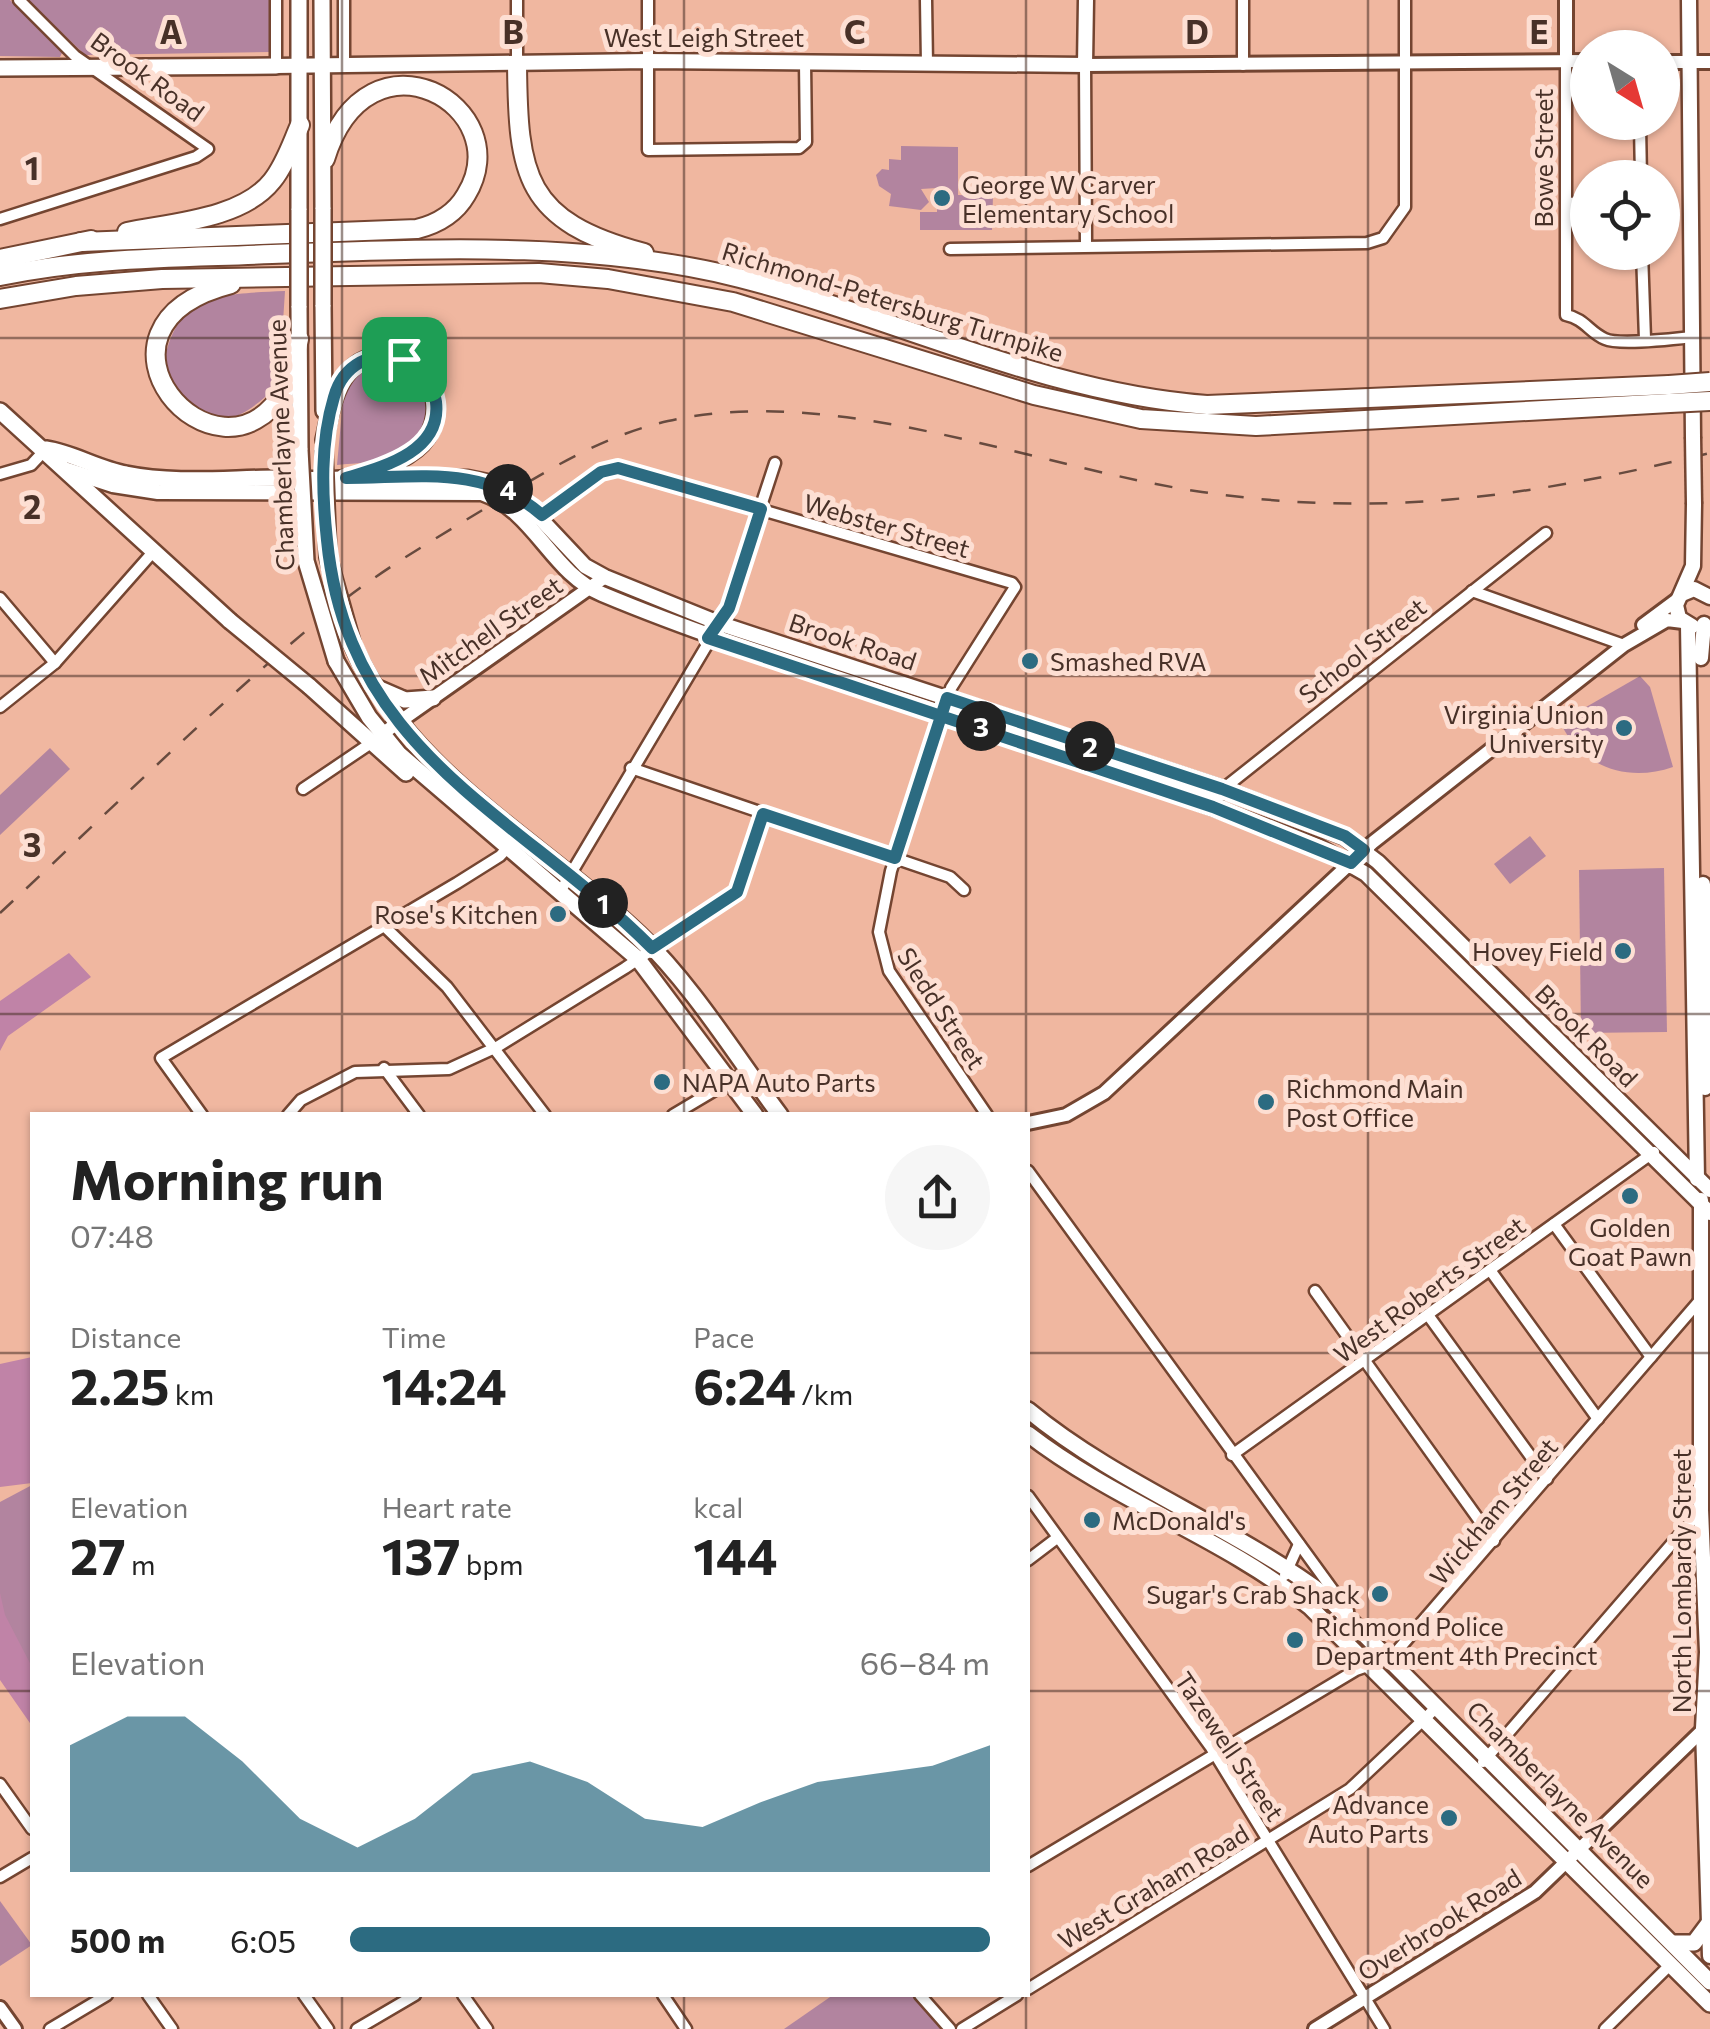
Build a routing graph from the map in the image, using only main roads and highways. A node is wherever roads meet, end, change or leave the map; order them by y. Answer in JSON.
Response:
{"nodes":[{"id":1,"x":299,"y":0,"type":"edge"},
{"id":2,"x":322,"y":0,"type":"edge"},
{"id":3,"x":1086,"y":0,"type":"edge"},
{"id":4,"x":1689,"y":0,"type":"edge"},
{"id":5,"x":517,"y":63,"type":"junction"},
{"id":6,"x":276,"y":66,"type":"joint"},
{"id":7,"x":300,"y":66,"type":"junction"},
{"id":8,"x":322,"y":66,"type":"junction"},
{"id":9,"x":0,"y":68,"type":"edge"},
{"id":10,"x":300,"y":125,"type":"junction"},
{"id":11,"x":325,"y":159,"type":"junction"},
{"id":12,"x":81,"y":242,"type":"junction"},
{"id":13,"x":0,"y":258,"type":"edge"},
{"id":14,"x":672,"y":264,"type":"junction"},
{"id":15,"x":0,"y":276,"type":"edge"},
{"id":16,"x":258,"y":277,"type":"junction"},
{"id":17,"x":0,"y":299,"type":"edge"},
{"id":18,"x":300,"y":340,"type":"junction"},
{"id":19,"x":1710,"y":382,"type":"edge"},
{"id":20,"x":1670,"y":394,"type":"junction"},
{"id":21,"x":1710,"y":401,"type":"edge"},
{"id":22,"x":0,"y":411,"type":"edge"},
{"id":23,"x":324,"y":445,"type":"junction"},
{"id":24,"x":50,"y":456,"type":"junction"},
{"id":25,"x":346,"y":478,"type":"junction"},
{"id":26,"x":1693,"y":566,"type":"junction"},
{"id":27,"x":1708,"y":595,"type":"edge"},
{"id":28,"x":1680,"y":596,"type":"junction"},
{"id":29,"x":1708,"y":620,"type":"edge"},
{"id":30,"x":1685,"y":624,"type":"junction"},
{"id":31,"x":371,"y":684,"type":"junction"},
{"id":32,"x":433,"y":698,"type":"road end"},
{"id":33,"x":944,"y":706,"type":"junction"},
{"id":34,"x":377,"y":738,"type":"junction"},
{"id":35,"x":753,"y":1112,"type":"edge"},
{"id":36,"x":778,"y":1112,"type":"edge"},
{"id":37,"x":1705,"y":1185,"type":"edge"},
{"id":38,"x":1706,"y":1210,"type":"edge"},
{"id":39,"x":1030,"y":1411,"type":"edge"},
{"id":40,"x":1707,"y":1429,"type":"edge"},
{"id":41,"x":1030,"y":1435,"type":"edge"},
{"id":42,"x":1708,"y":1654,"type":"edge"},
{"id":43,"x":1706,"y":1726,"type":"edge"},
{"id":44,"x":1709,"y":1923,"type":"edge"},
{"id":45,"x":1672,"y":1943,"type":"junction"},
{"id":46,"x":1710,"y":1956,"type":"edge"},
{"id":47,"x":1710,"y":1982,"type":"edge"},
{"id":48,"x":1710,"y":2004,"type":"edge"}],
"edges":[{"from":1,"to":7,"type":"main road","name":"Chamberlayne Avenue"},
{"from":2,"to":8,"type":"main road","name":"Chamberlayne Avenue"},
{"from":3,"to":5,"type":"main road","name":"West Leigh Street"},
{"from":4,"to":26,"type":"main road","bridge":true},
{"from":5,"to":8,"type":"main road","name":"West Leigh Street"},
{"from":5,"to":14,"type":"highway"},
{"from":6,"to":7,"type":"main road","name":"West Leigh Street"},
{"from":6,"to":9,"type":"main road","name":"West Leigh Street"},
{"from":7,"to":8,"type":"main road","name":"West Leigh Street"},
{"from":7,"to":10,"type":"main road","name":"Chamberlayne Avenue"},
{"from":8,"to":11,"type":"main road","name":"Chamberlayne Avenue"},
{"from":10,"to":12,"type":"highway"},
{"from":10,"to":18,"type":"main road","name":"Chamberlayne Avenue","bridge":true},
{"from":11,"to":12,"type":"highway"},
{"from":11,"to":23,"type":"main road","name":"Chamberlayne Avenue","bridge":true},
{"from":12,"to":13,"type":"highway"},
{"from":14,"to":15,"type":"highway","name":"Richmond-Petersburg Turnpike"},
{"from":14,"to":20,"type":"highway","name":"Richmond-Petersburg Turnpike"},
{"from":16,"to":17,"type":"highway","name":"Richmond-Petersburg Turnpike"},
{"from":16,"to":18,"type":"highway"},
{"from":16,"to":20,"type":"highway","name":"Richmond-Petersburg Turnpike"},
{"from":18,"to":34,"type":"main road","name":"Chamberlayne Avenue","bridge":true},
{"from":19,"to":20,"type":"highway","name":"Richmond-Petersburg Turnpike","bridge":true},
{"from":20,"to":21,"type":"highway","name":"Richmond-Petersburg Turnpike","bridge":true},
{"from":22,"to":24,"type":"main road","name":"Chamberlayne Avenue"},
{"from":23,"to":25,"type":"main road"},
{"from":23,"to":31,"type":"main road","name":"Chamberlayne Avenue","bridge":true},
{"from":24,"to":25,"type":"main road","name":"Brook Road"},
{"from":24,"to":33,"type":"main road","name":"Brook Road"},
{"from":24,"to":34,"type":"main road","name":"Chamberlayne Avenue","bridge":true},
{"from":25,"to":33,"type":"main road","name":"Brook Road"},
{"from":26,"to":27,"type":"main road"},
{"from":26,"to":28,"type":"main road"},
{"from":27,"to":28,"type":"main road"},
{"from":28,"to":30,"type":"main road","name":"North Lombardy Street"},
{"from":29,"to":30,"type":"main road"},
{"from":29,"to":37,"type":"main road","name":"North Lombardy Street"},
{"from":30,"to":37,"type":"main road","name":"North Lombardy Street"},
{"from":31,"to":32,"type":"main road"},
{"from":31,"to":36,"type":"main road","name":"Chamberlayne Avenue"},
{"from":33,"to":37,"type":"main road","name":"Brook Road"},
{"from":33,"to":38,"type":"main road","name":"Brook Road"},
{"from":34,"to":35,"type":"main road","name":"Chamberlayne Avenue"},
{"from":37,"to":38,"type":"main road","name":"North Lombardy Street"},
{"from":38,"to":40,"type":"main road","name":"North Lombardy Street"},
{"from":39,"to":45,"type":"main road","name":"Chamberlayne Avenue"},
{"from":40,"to":42,"type":"main road","name":"North Lombardy Street"},
{"from":41,"to":48,"type":"main road","name":"Chamberlayne Avenue"},
{"from":42,"to":43,"type":"main road","name":"North Lombardy Street"},
{"from":43,"to":44,"type":"main road","name":"North Lombardy Street"},
{"from":44,"to":45,"type":"main road"},
{"from":44,"to":46,"type":"main road","name":"North Lombardy Street"},
{"from":45,"to":47,"type":"main road","name":"Chamberlayne Avenue"}]}
